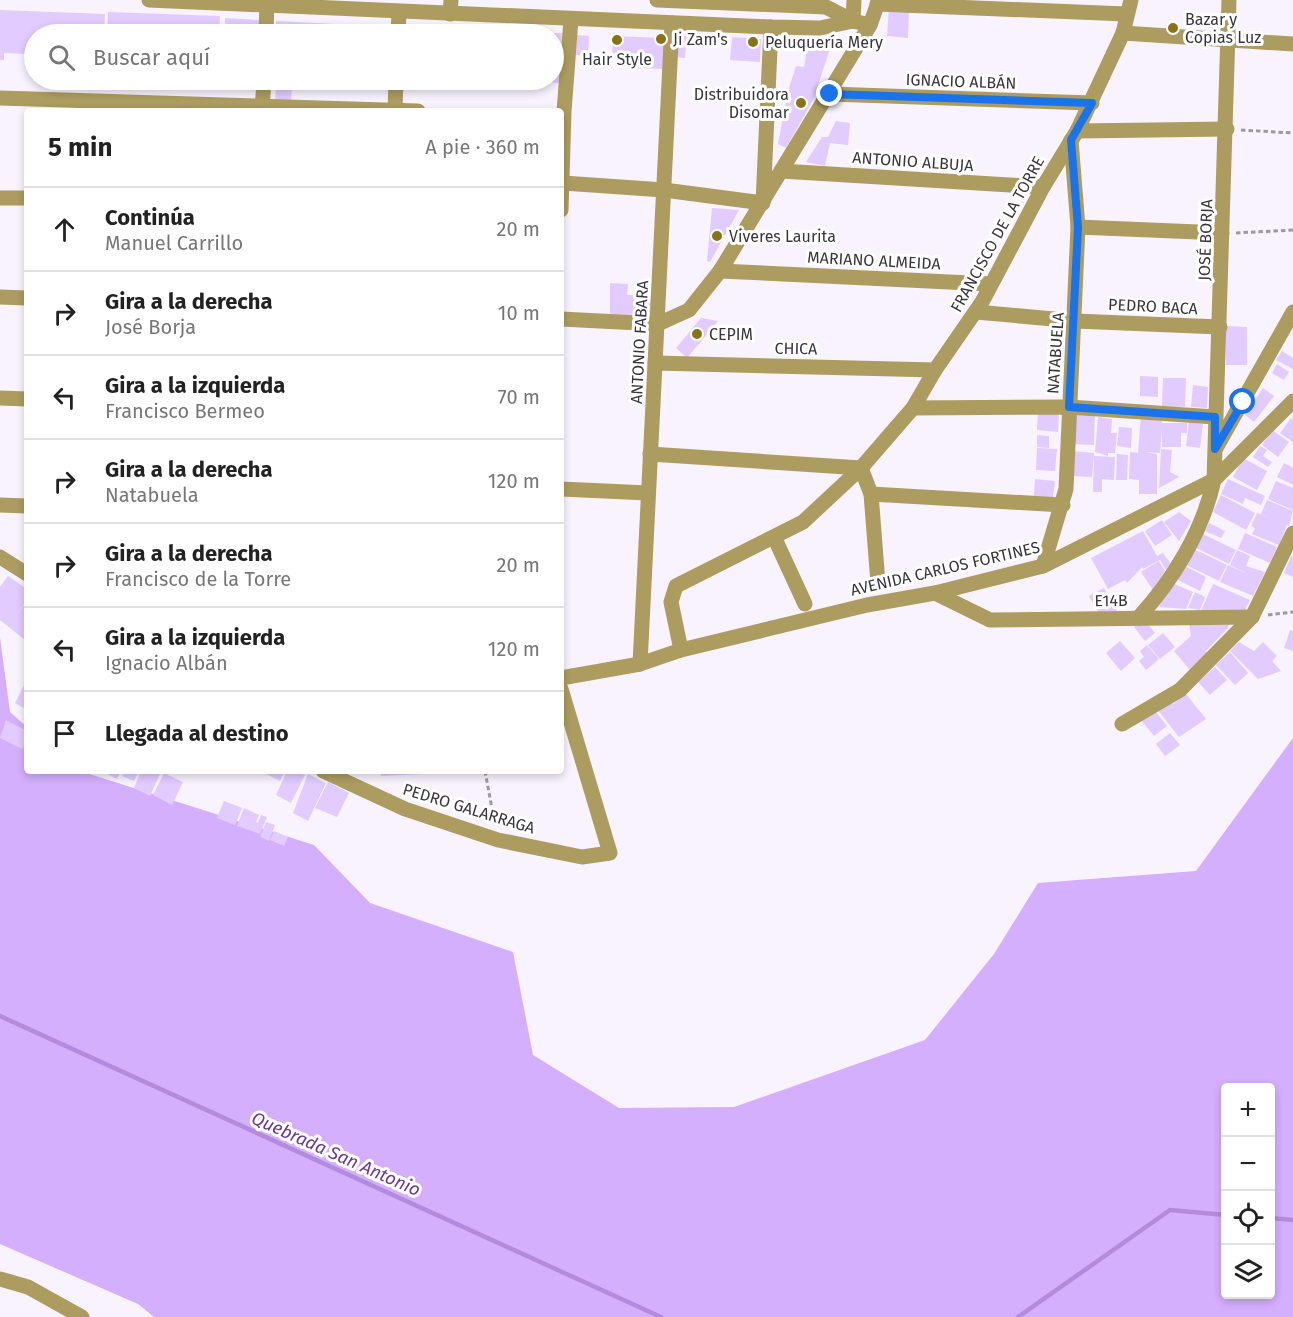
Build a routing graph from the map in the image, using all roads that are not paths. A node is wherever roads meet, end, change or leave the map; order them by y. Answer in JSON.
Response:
{"nodes":[{"id":1,"x":150,"y":0,"type":"edge"},
{"id":2,"x":657,"y":0,"type":"edge"},
{"id":3,"x":854,"y":0,"type":"edge"},
{"id":4,"x":1229,"y":0,"type":"edge"},
{"id":5,"x":753,"y":2,"type":"edge"},
{"id":6,"x":878,"y":2,"type":"edge"},
{"id":7,"x":267,"y":4,"type":"edge"},
{"id":8,"x":450,"y":7,"type":"edge"},
{"id":9,"x":1129,"y":7,"type":"edge"},
{"id":10,"x":399,"y":12,"type":"junction"},
{"id":11,"x":571,"y":19,"type":"junction"},
{"id":12,"x":853,"y":21,"type":"junction"},
{"id":13,"x":672,"y":23,"type":"junction"},
{"id":14,"x":266,"y":24,"type":"edge"},
{"id":15,"x":398,"y":24,"type":"edge"},
{"id":16,"x":870,"y":25,"type":"junction"},
{"id":17,"x":771,"y":27,"type":"junction"},
{"id":18,"x":1123,"y":33,"type":"junction"},
{"id":19,"x":1230,"y":40,"type":"junction"},
{"id":20,"x":1293,"y":44,"type":"edge"},
{"id":21,"x":263,"y":90,"type":"edge"},
{"id":22,"x":396,"y":90,"type":"edge"},
{"id":23,"x":830,"y":94,"type":"junction"},
{"id":24,"x":0,"y":98,"type":"edge"},
{"id":25,"x":1092,"y":103,"type":"junction"},
{"id":26,"x":218,"y":108,"type":"edge"},
{"id":27,"x":262,"y":108,"type":"edge"},
{"id":28,"x":395,"y":108,"type":"edge"},
{"id":29,"x":564,"y":112,"type":"edge"},
{"id":30,"x":1227,"y":129,"type":"junction"},
{"id":31,"x":1074,"y":135,"type":"junction"},
{"id":32,"x":781,"y":171,"type":"junction"},
{"id":33,"x":564,"y":183,"type":"edge"},
{"id":34,"x":1043,"y":187,"type":"junction"},
{"id":35,"x":664,"y":190,"type":"junction"},
{"id":36,"x":0,"y":198,"type":"edge"},
{"id":37,"x":24,"y":198,"type":"edge"},
{"id":38,"x":763,"y":202,"type":"junction"},
{"id":39,"x":1078,"y":227,"type":"junction"},
{"id":40,"x":1222,"y":233,"type":"junction"},
{"id":41,"x":720,"y":271,"type":"junction"},
{"id":42,"x":991,"y":284,"type":"junction"},
{"id":43,"x":0,"y":297,"type":"edge"},
{"id":44,"x":24,"y":298,"type":"edge"},
{"id":45,"x":976,"y":312,"type":"junction"},
{"id":46,"x":1293,"y":312,"type":"edge"},
{"id":47,"x":564,"y":319,"type":"edge"},
{"id":48,"x":1075,"y":321,"type":"junction"},
{"id":49,"x":658,"y":324,"type":"junction"},
{"id":50,"x":1220,"y":327,"type":"junction"},
{"id":51,"x":655,"y":363,"type":"junction"},
{"id":52,"x":935,"y":370,"type":"junction"},
{"id":53,"x":0,"y":398,"type":"edge"},
{"id":54,"x":24,"y":399,"type":"edge"},
{"id":55,"x":1293,"y":401,"type":"edge"},
{"id":56,"x":1069,"y":407,"type":"junction"},
{"id":57,"x":913,"y":408,"type":"junction"},
{"id":58,"x":1215,"y":417,"type":"junction"},
{"id":59,"x":1215,"y":449,"type":"junction"},
{"id":60,"x":650,"y":454,"type":"junction"},
{"id":61,"x":861,"y":468,"type":"junction"},
{"id":62,"x":1214,"y":480,"type":"junction"},
{"id":63,"x":564,"y":489,"type":"edge"},
{"id":64,"x":648,"y":493,"type":"junction"},
{"id":65,"x":871,"y":494,"type":"junction"},
{"id":66,"x":0,"y":505,"type":"edge"},
{"id":67,"x":1063,"y":505,"type":"junction"},
{"id":68,"x":24,"y":506,"type":"edge"},
{"id":69,"x":1293,"y":533,"type":"edge"},
{"id":70,"x":775,"y":539,"type":"junction"},
{"id":71,"x":0,"y":557,"type":"edge"},
{"id":72,"x":1043,"y":566,"type":"junction"},
{"id":73,"x":24,"y":572,"type":"edge"},
{"id":74,"x":878,"y":583,"type":"dead end"},
{"id":75,"x":935,"y":593,"type":"junction"},
{"id":76,"x":805,"y":604,"type":"dead end"},
{"id":77,"x":1139,"y":617,"type":"junction"},
{"id":78,"x":1252,"y":617,"type":"junction"},
{"id":79,"x":681,"y":650,"type":"junction"},
{"id":80,"x":639,"y":664,"type":"junction"},
{"id":81,"x":564,"y":677,"type":"edge"},
{"id":82,"x":564,"y":699,"type":"edge"},
{"id":83,"x":1122,"y":724,"type":"dead end"},
{"id":84,"x":329,"y":774,"type":"edge"},
{"id":85,"x":0,"y":1279,"type":"edge"},
{"id":86,"x":82,"y":1317,"type":"edge"}],
"edges":[{"from":1,"to":7,"type":"street"},
{"from":2,"to":5,"type":"street"},
{"from":3,"to":12,"type":"street"},
{"from":4,"to":19,"type":"street","name":"JOSÉ BORJA"},
{"from":5,"to":12,"type":"street"},
{"from":6,"to":9,"type":"street"},
{"from":6,"to":16,"type":"street"},
{"from":7,"to":10,"type":"street"},
{"from":7,"to":14,"type":"street"},
{"from":8,"to":10,"type":"street"},
{"from":8,"to":11,"type":"street"},
{"from":9,"to":18,"type":"street","name":"FRANCISCO DE LA TORRE"},
{"from":10,"to":15,"type":"street"},
{"from":11,"to":13,"type":"street"},
{"from":11,"to":29,"type":"street"},
{"from":12,"to":16,"type":"street"},
{"from":12,"to":17,"type":"street"},
{"from":13,"to":17,"type":"street"},
{"from":13,"to":35,"type":"street","name":"ANTONIO FABARA"},
{"from":16,"to":23,"type":"street"},
{"from":17,"to":38,"type":"street"},
{"from":18,"to":19,"type":"street"},
{"from":18,"to":25,"type":"street","name":"FRANCISCO DE LA TORRE"},
{"from":19,"to":20,"type":"street"},
{"from":19,"to":30,"type":"street","name":"JOSÉ BORJA"},
{"from":21,"to":27,"type":"street"},
{"from":22,"to":28,"type":"street"},
{"from":23,"to":25,"type":"street","name":"IGNACIO ALBÁN"},
{"from":23,"to":32,"type":"street"},
{"from":24,"to":26,"type":"street"},
{"from":25,"to":31,"type":"street","name":"FRANCISCO DE LA TORRE"},
{"from":30,"to":31,"type":"street"},
{"from":30,"to":40,"type":"street","name":"JOSÉ BORJA"},
{"from":31,"to":34,"type":"street","name":"FRANCISCO DE LA TORRE"},
{"from":31,"to":39,"type":"street","name":"NATABUELA"},
{"from":32,"to":34,"type":"street","name":"ANTONIO ALBUJA"},
{"from":32,"to":38,"type":"street"},
{"from":33,"to":35,"type":"street"},
{"from":34,"to":42,"type":"street","name":"FRANCISCO DE LA TORRE"},
{"from":35,"to":38,"type":"street"},
{"from":35,"to":49,"type":"street","name":"ANTONIO FABARA"},
{"from":36,"to":37,"type":"street"},
{"from":38,"to":41,"type":"street"},
{"from":39,"to":40,"type":"street"},
{"from":39,"to":48,"type":"street","name":"NATABUELA"},
{"from":40,"to":50,"type":"street","name":"JOSÉ BORJA"},
{"from":41,"to":42,"type":"street","name":"MARIANO ALMEIDA"},
{"from":41,"to":49,"type":"street"},
{"from":42,"to":45,"type":"street","name":"FRANCISCO DE LA TORRE"},
{"from":43,"to":44,"type":"street"},
{"from":45,"to":48,"type":"street","name":"PEDRO BACA"},
{"from":45,"to":52,"type":"street","name":"FRANCISCO DE LA TORRE"},
{"from":46,"to":59,"type":"street"},
{"from":47,"to":49,"type":"street"},
{"from":48,"to":50,"type":"street","name":"PEDRO BACA"},
{"from":48,"to":56,"type":"street","name":"NATABUELA"},
{"from":49,"to":51,"type":"street","name":"ANTONIO FABARA"},
{"from":50,"to":58,"type":"street","name":"JOSÉ BORJA"},
{"from":51,"to":52,"type":"street","name":"CHICA"},
{"from":51,"to":60,"type":"street","name":"ANTONIO FABARA"},
{"from":52,"to":57,"type":"street","name":"FRANCISCO DE LA TORRE"},
{"from":53,"to":54,"type":"street"},
{"from":55,"to":62,"type":"street","name":"AVENIDA CARLOS FORTINES"},
{"from":56,"to":57,"type":"street"},
{"from":56,"to":58,"type":"street"},
{"from":56,"to":67,"type":"street","name":"NATABUELA"},
{"from":57,"to":61,"type":"street","name":"FRANCISCO DE LA TORRE"},
{"from":58,"to":59,"type":"street","name":"JOSÉ BORJA"},
{"from":59,"to":62,"type":"street","name":"JOSÉ BORJA"},
{"from":60,"to":61,"type":"street"},
{"from":60,"to":64,"type":"street","name":"ANTONIO FABARA"},
{"from":61,"to":65,"type":"street"},
{"from":61,"to":70,"type":"street","name":"FRANCISCO DE LA TORRE"},
{"from":62,"to":72,"type":"street","name":"AVENIDA CARLOS FORTINES"},
{"from":62,"to":77,"type":"street","name":"JOSÉ BORJA"},
{"from":63,"to":64,"type":"street"},
{"from":64,"to":80,"type":"street","name":"ANTONIO FABARA"},
{"from":65,"to":67,"type":"street"},
{"from":65,"to":74,"type":"street"},
{"from":66,"to":68,"type":"street"},
{"from":67,"to":72,"type":"street","name":"NATABUELA"},
{"from":69,"to":78,"type":"street"},
{"from":70,"to":76,"type":"street"},
{"from":70,"to":79,"type":"street","name":"FRANCISCO DE LA TORRE"},
{"from":71,"to":73,"type":"street"},
{"from":72,"to":75,"type":"street","name":"AVENIDA CARLOS FORTINES"},
{"from":75,"to":77,"type":"street","name":"E14B"},
{"from":75,"to":79,"type":"street","name":"AVENIDA CARLOS FORTINES"},
{"from":77,"to":78,"type":"street","name":"E14B"},
{"from":78,"to":83,"type":"street"},
{"from":79,"to":80,"type":"street","name":"AVENIDA CARLOS FORTINES"},
{"from":80,"to":81,"type":"street","name":"AVENIDA CARLOS FORTINES"},
{"from":82,"to":84,"type":"street","name":"PEDRO GALARRAGA"},
{"from":85,"to":86,"type":"street"}]}
